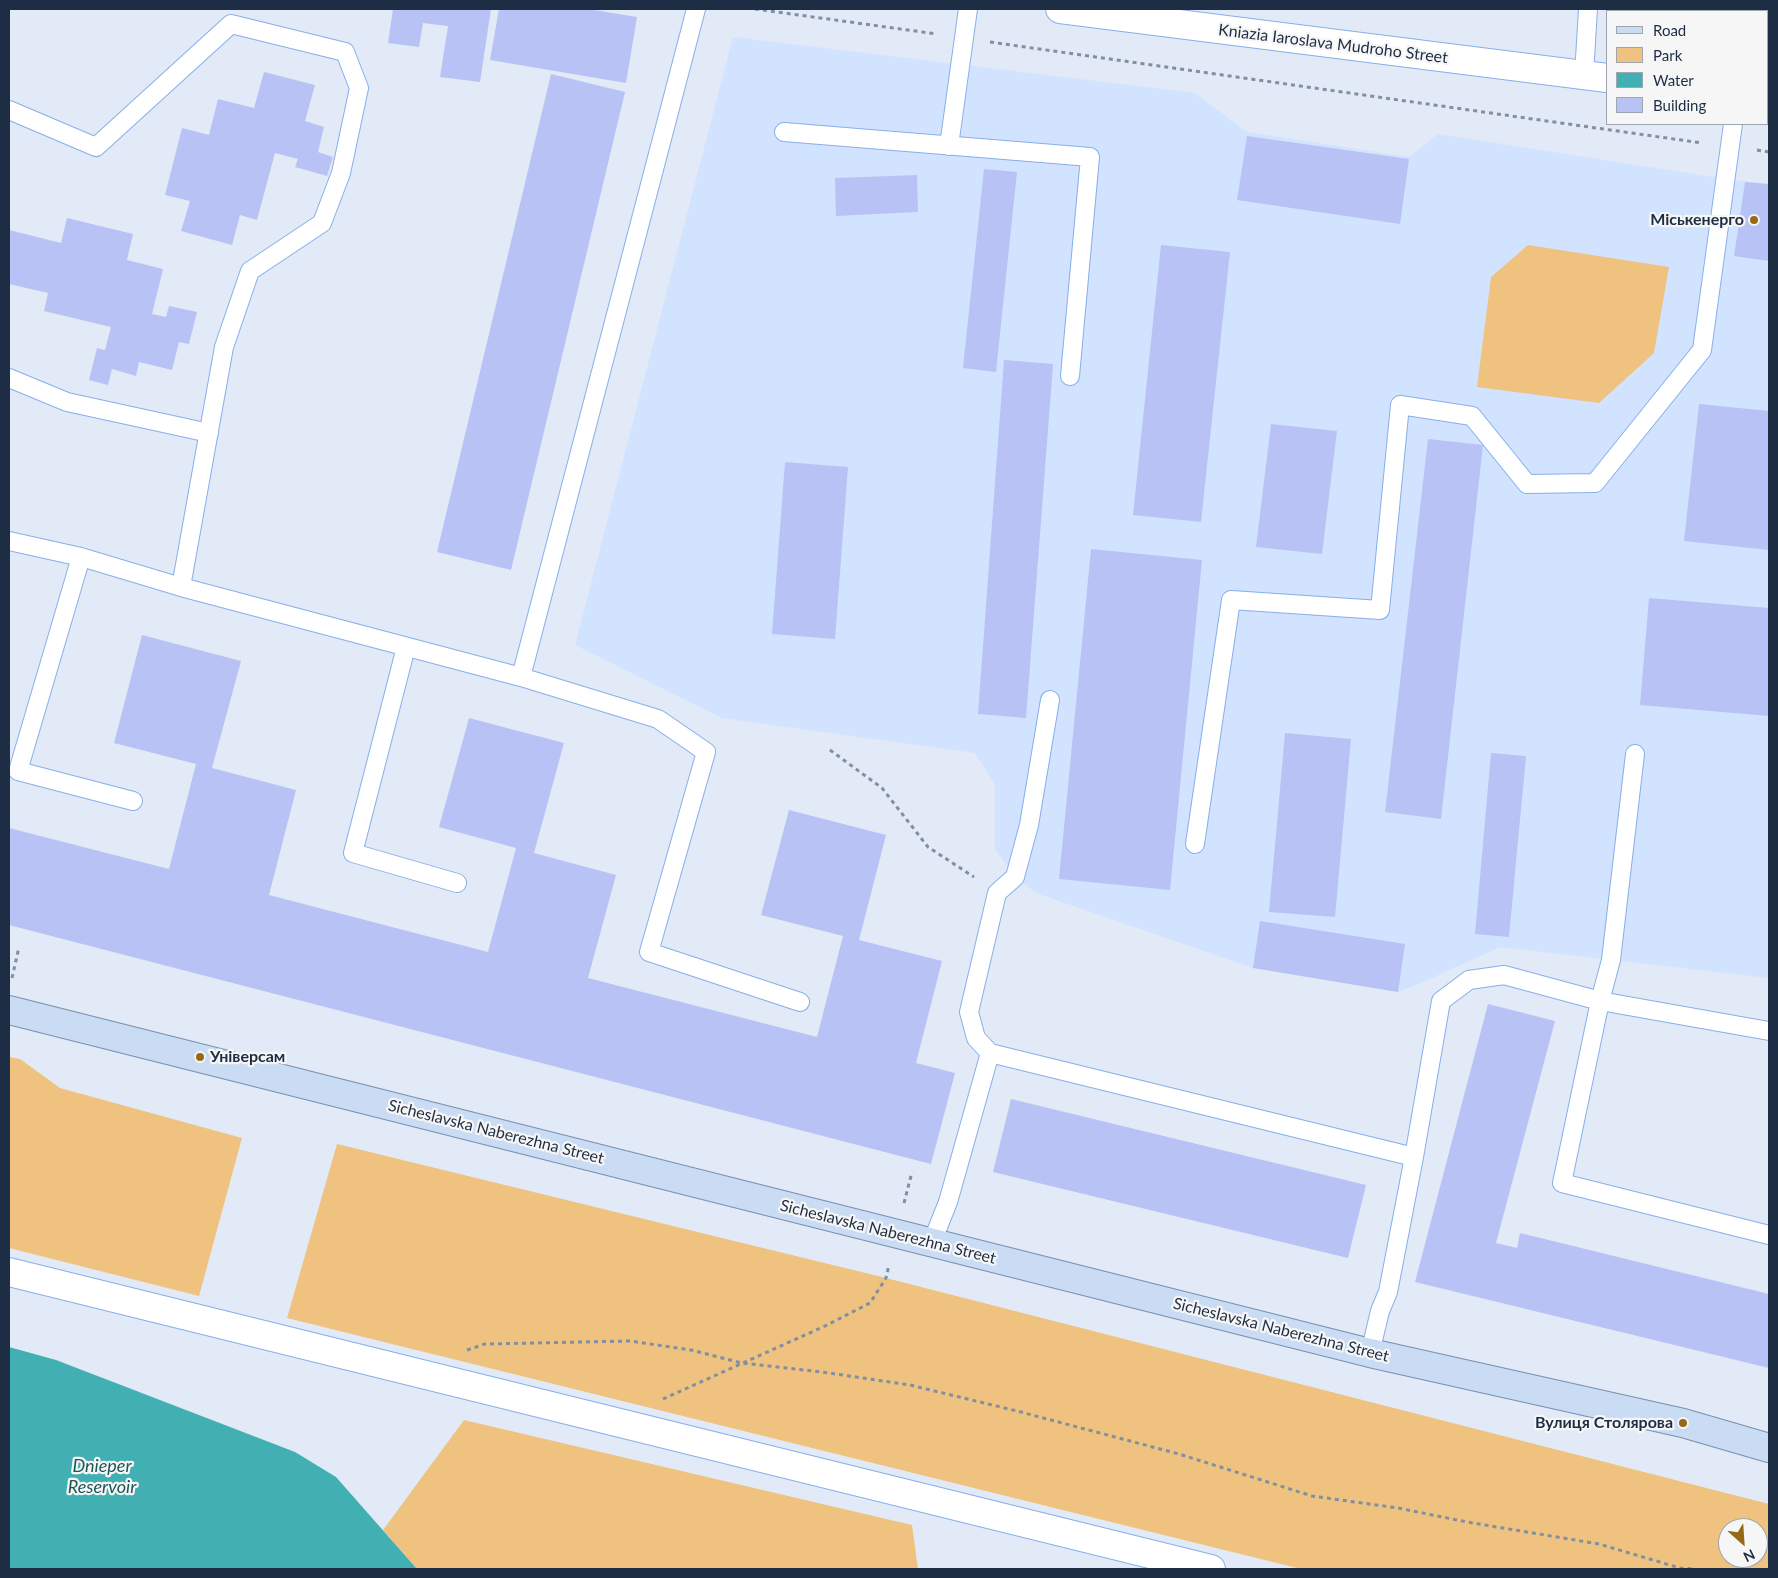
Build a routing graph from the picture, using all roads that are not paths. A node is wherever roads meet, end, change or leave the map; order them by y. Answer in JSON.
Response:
{"nodes":[{"id":1,"x":696,"y":9,"type":"edge"},
{"id":2,"x":968,"y":9,"type":"edge"},
{"id":3,"x":1060,"y":9,"type":"edge"},
{"id":4,"x":1588,"y":9,"type":"edge"},
{"id":5,"x":1596,"y":77,"type":"edge"},
{"id":6,"x":9,"y":110,"type":"edge"},
{"id":7,"x":1733,"y":125,"type":"edge"},
{"id":8,"x":784,"y":132,"type":"dead end"},
{"id":9,"x":948,"y":146,"type":"junction"},
{"id":10,"x":1070,"y":376,"type":"dead end"},
{"id":11,"x":9,"y":378,"type":"edge"},
{"id":12,"x":209,"y":433,"type":"junction"},
{"id":13,"x":9,"y":541,"type":"edge"},
{"id":14,"x":81,"y":557,"type":"junction"},
{"id":15,"x":181,"y":587,"type":"junction"},
{"id":16,"x":406,"y":647,"type":"junction"},
{"id":17,"x":521,"y":677,"type":"junction"},
{"id":18,"x":1050,"y":700,"type":"dead end"},
{"id":19,"x":1635,"y":754,"type":"dead end"},
{"id":20,"x":133,"y":801,"type":"dead end"},
{"id":21,"x":1195,"y":844,"type":"dead end"},
{"id":22,"x":457,"y":883,"type":"dead end"},
{"id":23,"x":1600,"y":1001,"type":"junction"},
{"id":24,"x":800,"y":1002,"type":"dead end"},
{"id":25,"x":9,"y":1010,"type":"edge"},
{"id":26,"x":1769,"y":1031,"type":"edge"},
{"id":27,"x":990,"y":1053,"type":"junction"},
{"id":28,"x":1414,"y":1158,"type":"junction"},
{"id":29,"x":1769,"y":1236,"type":"edge"},
{"id":30,"x":932,"y":1242,"type":"junction"},
{"id":31,"x":9,"y":1272,"type":"edge"},
{"id":32,"x":1370,"y":1353,"type":"junction"},
{"id":33,"x":1769,"y":1448,"type":"edge"},
{"id":34,"x":1211,"y":1569,"type":"edge"}],
"edges":[{"from":1,"to":17,"type":"lane"},
{"from":2,"to":9,"type":"lane"},
{"from":3,"to":5,"type":"street","name":"Kniazia Iaroslava Mudroho Street"},
{"from":4,"to":5,"type":"lane"},
{"from":6,"to":12,"type":"lane"},
{"from":7,"to":21,"type":"lane"},
{"from":8,"to":9,"type":"lane"},
{"from":9,"to":10,"type":"lane"},
{"from":11,"to":12,"type":"lane"},
{"from":12,"to":15,"type":"lane"},
{"from":13,"to":14,"type":"lane"},
{"from":14,"to":15,"type":"lane"},
{"from":14,"to":20,"type":"lane"},
{"from":15,"to":16,"type":"lane"},
{"from":16,"to":17,"type":"lane"},
{"from":16,"to":22,"type":"lane"},
{"from":17,"to":24,"type":"lane"},
{"from":18,"to":27,"type":"lane"},
{"from":19,"to":23,"type":"lane"},
{"from":23,"to":26,"type":"lane"},
{"from":23,"to":28,"type":"lane"},
{"from":23,"to":29,"type":"lane"},
{"from":25,"to":30,"type":"main road","name":"Sicheslavska Naberezhna Street"},
{"from":27,"to":28,"type":"lane"},
{"from":27,"to":30,"type":"lane"},
{"from":28,"to":32,"type":"lane"},
{"from":30,"to":32,"type":"main road","name":"Sicheslavska Naberezhna Street"},
{"from":31,"to":34,"type":"street"},
{"from":32,"to":33,"type":"main road","name":"Sicheslavska Naberezhna Street"}]}
